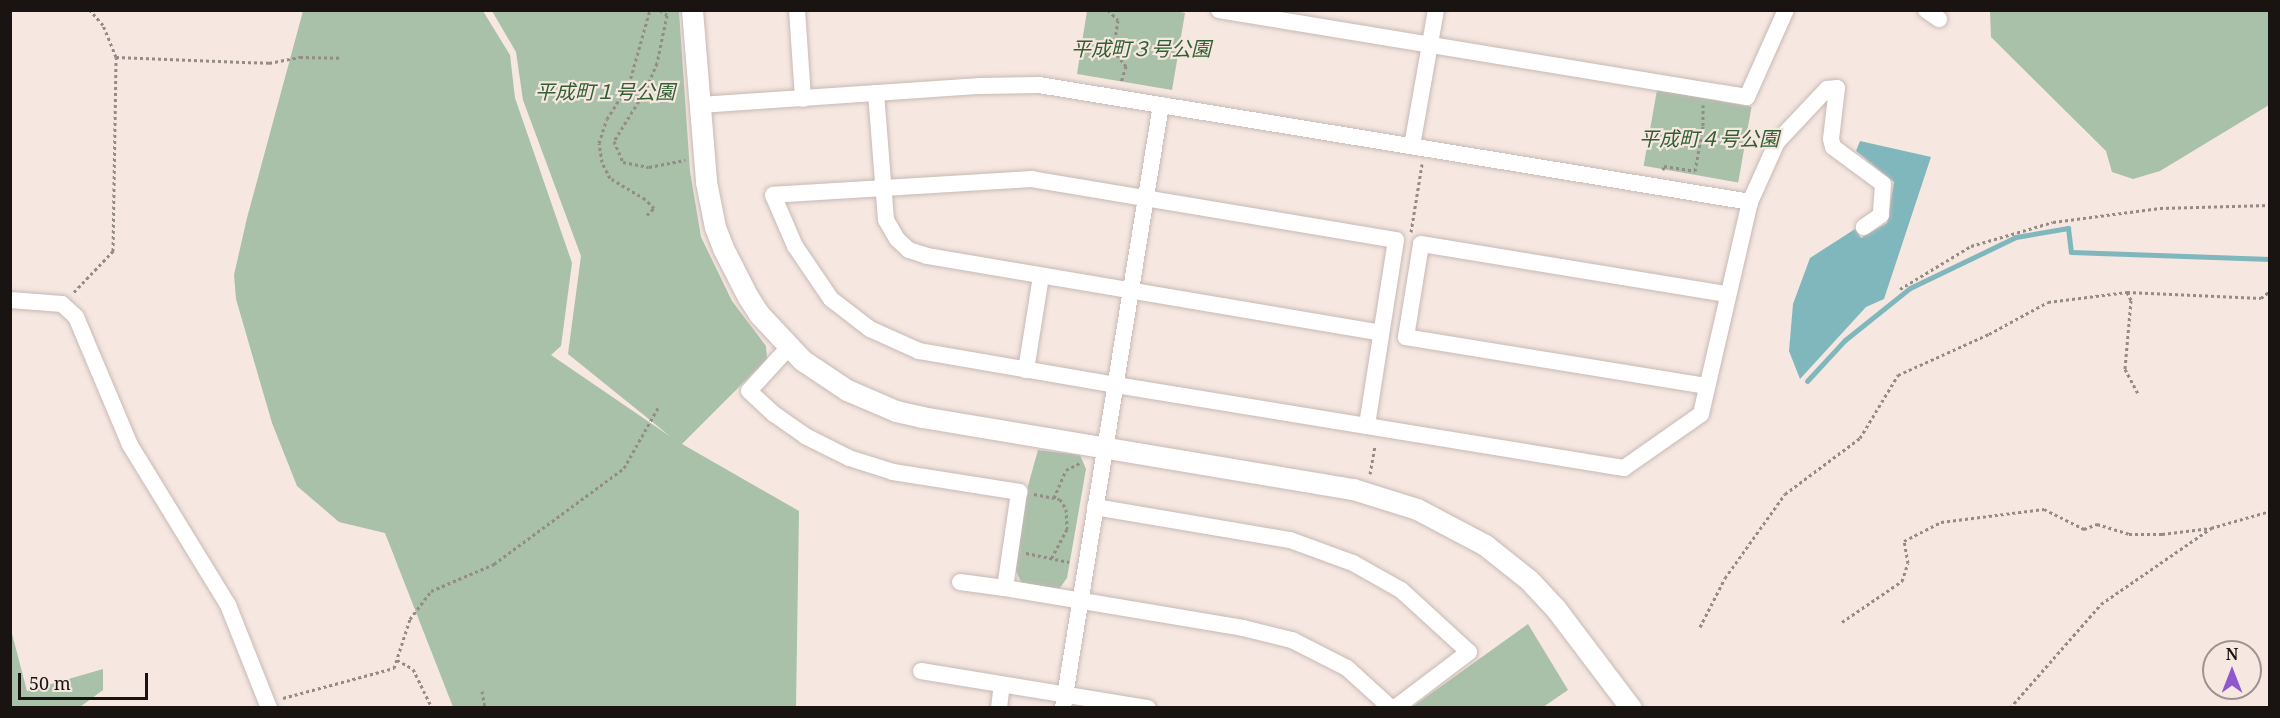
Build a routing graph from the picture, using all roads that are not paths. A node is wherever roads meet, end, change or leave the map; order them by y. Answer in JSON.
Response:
{"nodes":[{"id":1,"x":693,"y":10,"type":"edge"},
{"id":2,"x":797,"y":10,"type":"edge"},
{"id":3,"x":1218,"y":10,"type":"edge"},
{"id":4,"x":1436,"y":10,"type":"edge"},
{"id":5,"x":1784,"y":11,"type":"edge"},
{"id":6,"x":1430,"y":45,"type":"junction"},
{"id":7,"x":876,"y":93,"type":"junction"},
{"id":8,"x":803,"y":99,"type":"junction"},
{"id":9,"x":700,"y":105,"type":"junction"},
{"id":10,"x":1161,"y":105,"type":"junction"},
{"id":11,"x":1412,"y":146,"type":"junction"},
{"id":12,"x":883,"y":188,"type":"junction"},
{"id":13,"x":1148,"y":197,"type":"junction"},
{"id":14,"x":1750,"y":202,"type":"junction"},
{"id":15,"x":1864,"y":227,"type":"dead end"},
{"id":16,"x":1041,"y":276,"type":"junction"},
{"id":17,"x":1132,"y":290,"type":"junction"},
{"id":18,"x":1728,"y":294,"type":"junction"},
{"id":19,"x":10,"y":300,"type":"edge"},
{"id":20,"x":1380,"y":333,"type":"junction"},
{"id":21,"x":789,"y":347,"type":"junction"},
{"id":22,"x":1026,"y":370,"type":"junction"},
{"id":23,"x":1116,"y":385,"type":"junction"},
{"id":24,"x":1707,"y":386,"type":"junction"},
{"id":25,"x":1372,"y":430,"type":"junction"},
{"id":26,"x":1095,"y":454,"type":"junction"},
{"id":27,"x":1095,"y":507,"type":"junction"},
{"id":28,"x":960,"y":582,"type":"dead end"},
{"id":29,"x":1005,"y":588,"type":"junction"},
{"id":30,"x":1079,"y":601,"type":"junction"},
{"id":31,"x":921,"y":671,"type":"dead end"},
{"id":32,"x":1002,"y":685,"type":"junction"},
{"id":33,"x":1064,"y":701,"type":"edge"},
{"id":34,"x":268,"y":705,"type":"edge"},
{"id":35,"x":1146,"y":707,"type":"edge"},
{"id":36,"x":999,"y":708,"type":"edge"},
{"id":37,"x":1391,"y":708,"type":"edge"},
{"id":38,"x":1395,"y":708,"type":"edge"},
{"id":39,"x":1631,"y":708,"type":"edge"}],
"edges":[{"from":1,"to":9,"type":"street"},
{"from":2,"to":8,"type":"street"},
{"from":3,"to":6,"type":"street"},
{"from":4,"to":6,"type":"street"},
{"from":5,"to":6,"type":"street"},
{"from":6,"to":11,"type":"street"},
{"from":7,"to":8,"type":"street"},
{"from":7,"to":10,"type":"street"},
{"from":7,"to":12,"type":"street"},
{"from":8,"to":9,"type":"street"},
{"from":9,"to":21,"type":"street"},
{"from":10,"to":11,"type":"street"},
{"from":10,"to":13,"type":"street"},
{"from":11,"to":14,"type":"street"},
{"from":12,"to":13,"type":"street"},
{"from":12,"to":16,"type":"street"},
{"from":12,"to":22,"type":"street"},
{"from":13,"to":17,"type":"street"},
{"from":13,"to":20,"type":"street"},
{"from":14,"to":15,"type":"street"},
{"from":14,"to":18,"type":"street"},
{"from":16,"to":17,"type":"street"},
{"from":16,"to":22,"type":"street"},
{"from":17,"to":20,"type":"street"},
{"from":17,"to":23,"type":"street"},
{"from":18,"to":24,"type":"street"},
{"from":18,"to":24,"type":"street"},
{"from":19,"to":34,"type":"street"},
{"from":20,"to":25,"type":"street"},
{"from":21,"to":26,"type":"street"},
{"from":21,"to":29,"type":"street"},
{"from":22,"to":23,"type":"street"},
{"from":23,"to":25,"type":"street"},
{"from":23,"to":26,"type":"street"},
{"from":24,"to":25,"type":"street"},
{"from":26,"to":27,"type":"street"},
{"from":26,"to":39,"type":"street"},
{"from":27,"to":30,"type":"street"},
{"from":27,"to":38,"type":"street"},
{"from":28,"to":29,"type":"street"},
{"from":29,"to":30,"type":"street"},
{"from":30,"to":33,"type":"street"},
{"from":30,"to":37,"type":"street"},
{"from":31,"to":32,"type":"street"},
{"from":32,"to":33,"type":"street"},
{"from":32,"to":36,"type":"street"},
{"from":33,"to":35,"type":"street"}]}
